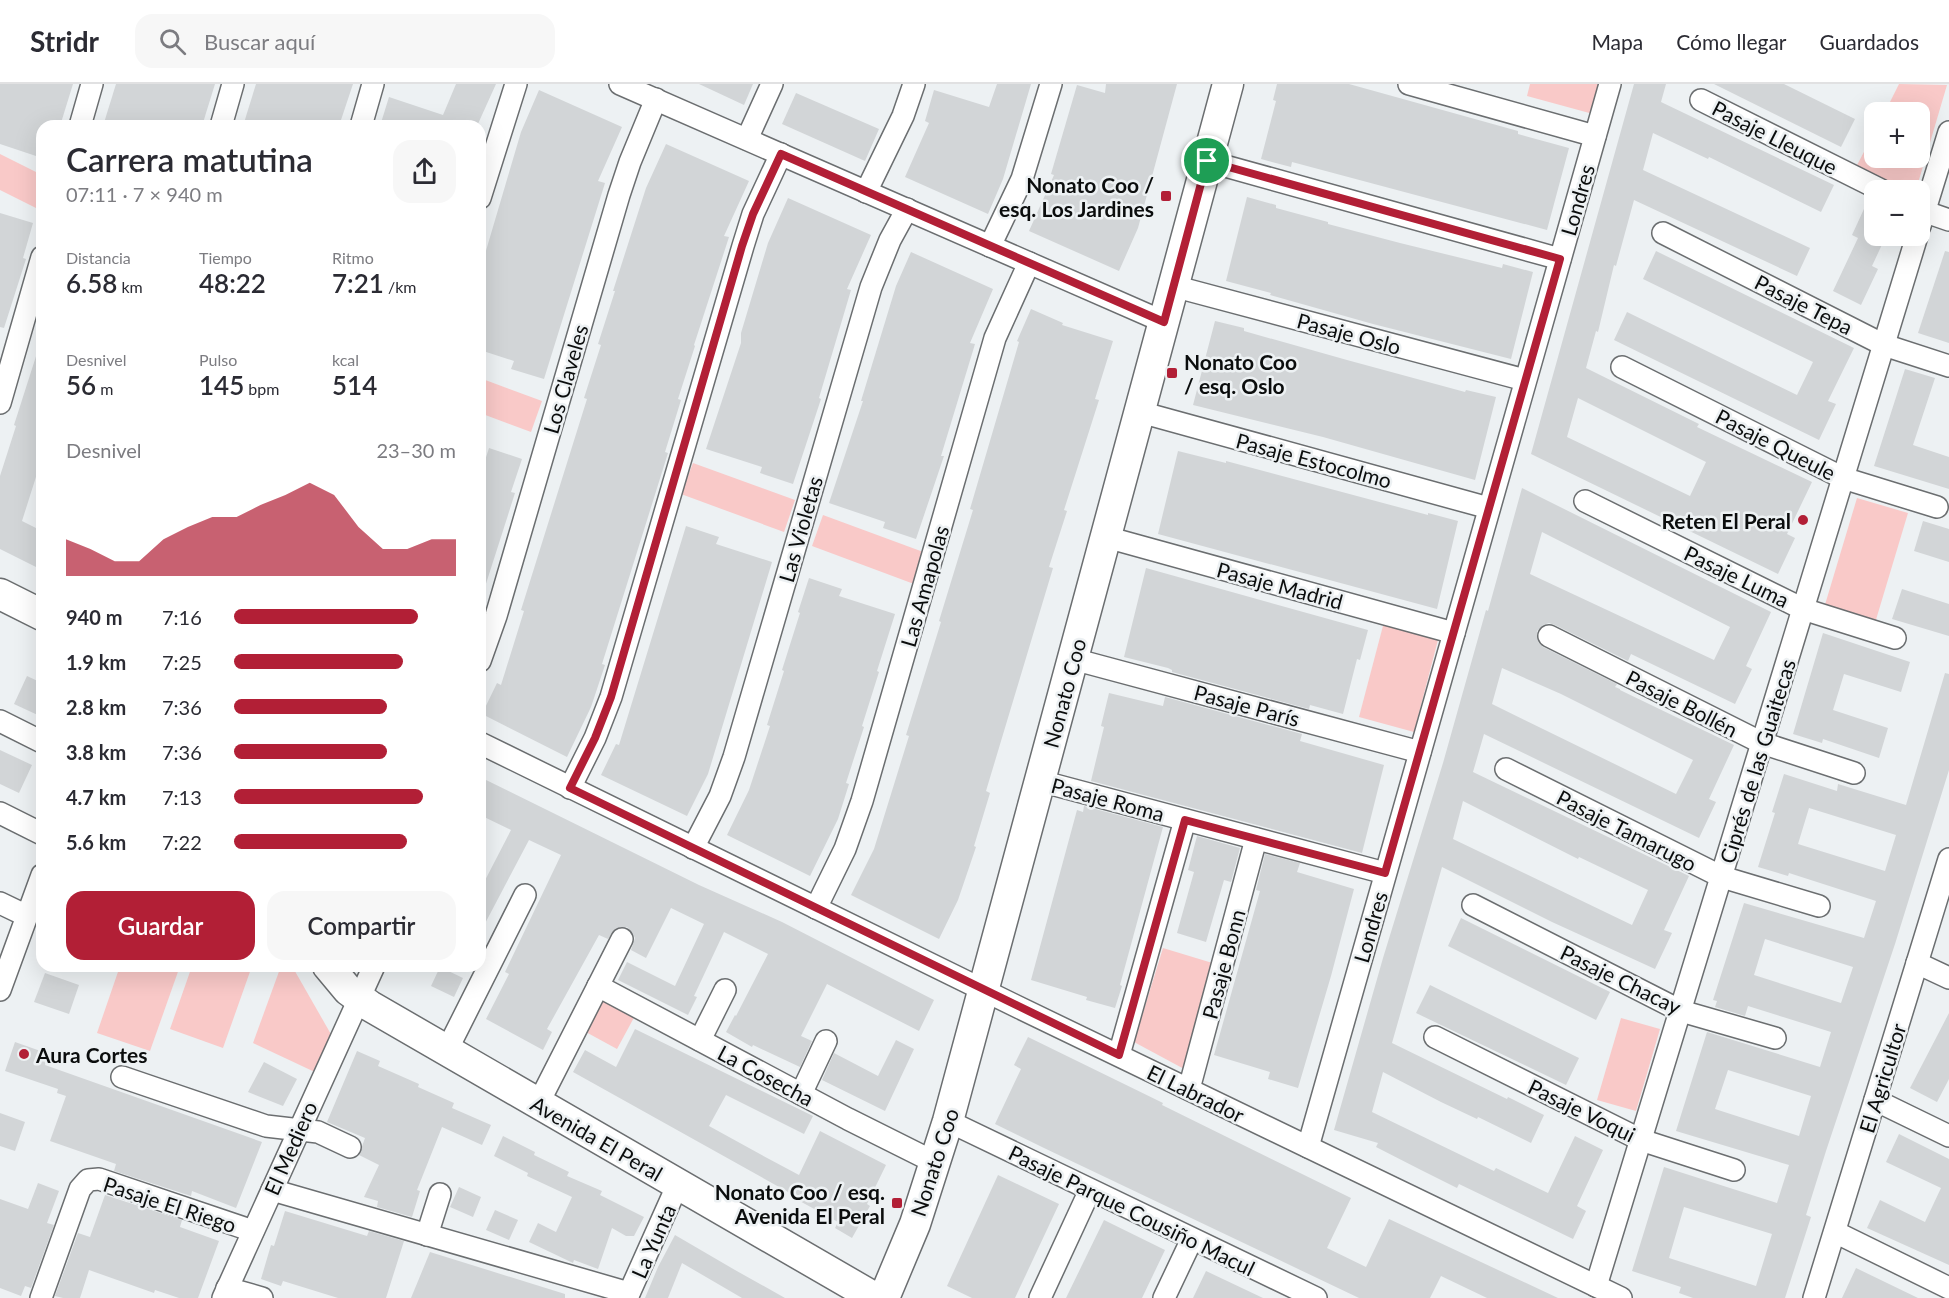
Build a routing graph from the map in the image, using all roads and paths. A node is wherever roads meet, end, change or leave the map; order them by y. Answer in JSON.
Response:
{"nodes":[{"id":1,"x":92,"y":84,"type":"edge"},
{"id":2,"x":234,"y":84,"type":"edge"},
{"id":3,"x":373,"y":84,"type":"edge"},
{"id":4,"x":516,"y":84,"type":"edge"},
{"id":5,"x":771,"y":84,"type":"edge"},
{"id":6,"x":914,"y":84,"type":"edge"},
{"id":7,"x":1051,"y":84,"type":"edge"},
{"id":8,"x":1228,"y":84,"type":"edge"},
{"id":9,"x":1409,"y":84,"type":"edge"},
{"id":10,"x":1610,"y":84,"type":"edge"},
{"id":11,"x":623,"y":85,"type":"edge"},
{"id":12,"x":656,"y":99,"type":"junction"},
{"id":13,"x":1701,"y":100,"type":"dead end"},
{"id":14,"x":82,"y":120,"type":"edge"},
{"id":15,"x":223,"y":120,"type":"edge"},
{"id":16,"x":363,"y":120,"type":"edge"},
{"id":17,"x":1949,"y":132,"type":"edge"},
{"id":18,"x":1595,"y":136,"type":"junction"},
{"id":19,"x":747,"y":139,"type":"junction"},
{"id":20,"x":781,"y":154,"type":"junction"},
{"id":21,"x":1207,"y":161,"type":"junction"},
{"id":22,"x":486,"y":177,"type":"edge"},
{"id":23,"x":1864,"y":182,"type":"edge"},
{"id":24,"x":1930,"y":189,"type":"edge"},
{"id":25,"x":867,"y":192,"type":"junction"},
{"id":26,"x":907,"y":209,"type":"junction"},
{"id":27,"x":1930,"y":217,"type":"edge"},
{"id":28,"x":1949,"y":220,"type":"edge"},
{"id":29,"x":1663,"y":232,"type":"dead end"},
{"id":30,"x":990,"y":246,"type":"junction"},
{"id":31,"x":1914,"y":246,"type":"edge"},
{"id":32,"x":1560,"y":259,"type":"junction"},
{"id":33,"x":1029,"y":263,"type":"junction"},
{"id":34,"x":36,"y":278,"type":"edge"},
{"id":35,"x":1173,"y":286,"type":"junction"},
{"id":36,"x":1164,"y":322,"type":"junction"},
{"id":37,"x":1884,"y":345,"type":"junction"},
{"id":38,"x":1949,"y":366,"type":"edge"},
{"id":39,"x":1622,"y":367,"type":"dead end"},
{"id":40,"x":1526,"y":380,"type":"junction"},
{"id":41,"x":0,"y":404,"type":"edge"},
{"id":42,"x":1140,"y":412,"type":"junction"},
{"id":43,"x":1843,"y":478,"type":"junction"},
{"id":44,"x":1584,"y":501,"type":"dead end"},
{"id":45,"x":1937,"y":507,"type":"dead end"},
{"id":46,"x":1489,"y":508,"type":"junction"},
{"id":47,"x":1106,"y":537,"type":"junction"},
{"id":48,"x":0,"y":594,"type":"edge"},
{"id":49,"x":1803,"y":609,"type":"junction"},
{"id":50,"x":36,"y":612,"type":"edge"},
{"id":51,"x":1454,"y":633,"type":"junction"},
{"id":52,"x":1549,"y":636,"type":"dead end"},
{"id":53,"x":1895,"y":638,"type":"dead end"},
{"id":54,"x":486,"y":644,"type":"edge"},
{"id":55,"x":1073,"y":659,"type":"junction"},
{"id":56,"x":0,"y":722,"type":"edge"},
{"id":57,"x":36,"y":739,"type":"edge"},
{"id":58,"x":1762,"y":743,"type":"junction"},
{"id":59,"x":486,"y":747,"type":"edge"},
{"id":60,"x":1420,"y":752,"type":"junction"},
{"id":61,"x":1506,"y":770,"type":"dead end"},
{"id":62,"x":1854,"y":773,"type":"dead end"},
{"id":63,"x":1040,"y":781,"type":"junction"},
{"id":64,"x":570,"y":788,"type":"junction"},
{"id":65,"x":0,"y":813,"type":"edge"},
{"id":66,"x":1185,"y":820,"type":"junction"},
{"id":67,"x":36,"y":831,"type":"edge"},
{"id":68,"x":1256,"y":839,"type":"junction"},
{"id":69,"x":693,"y":848,"type":"junction"},
{"id":70,"x":1949,"y":859,"type":"edge"},
{"id":71,"x":1385,"y":873,"type":"junction"},
{"id":72,"x":1722,"y":877,"type":"junction"},
{"id":73,"x":36,"y":891,"type":"edge"},
{"id":74,"x":525,"y":895,"type":"dead end"},
{"id":75,"x":0,"y":903,"type":"edge"},
{"id":76,"x":1473,"y":905,"type":"dead end"},
{"id":77,"x":1819,"y":906,"type":"dead end"},
{"id":78,"x":816,"y":908,"type":"junction"},
{"id":79,"x":27,"y":916,"type":"junction"},
{"id":80,"x":622,"y":939,"type":"dead end"},
{"id":81,"x":1917,"y":963,"type":"junction"},
{"id":82,"x":332,"y":972,"type":"edge"},
{"id":83,"x":371,"y":972,"type":"edge"},
{"id":84,"x":1949,"y":978,"type":"edge"},
{"id":85,"x":598,"y":986,"type":"junction"},
{"id":86,"x":0,"y":990,"type":"edge"},
{"id":87,"x":725,"y":990,"type":"dead end"},
{"id":88,"x":984,"y":990,"type":"junction"},
{"id":89,"x":358,"y":998,"type":"junction"},
{"id":90,"x":1681,"y":1011,"type":"junction"},
{"id":91,"x":1435,"y":1037,"type":"dead end"},
{"id":92,"x":1775,"y":1038,"type":"dead end"},
{"id":93,"x":700,"y":1040,"type":"junction"},
{"id":94,"x":826,"y":1041,"type":"dead end"},
{"id":95,"x":447,"y":1050,"type":"junction"},
{"id":96,"x":1119,"y":1055,"type":"junction"},
{"id":97,"x":122,"y":1077,"type":"dead end"},
{"id":98,"x":1189,"y":1089,"type":"junction"},
{"id":99,"x":801,"y":1094,"type":"junction"},
{"id":100,"x":1875,"y":1100,"type":"junction"},
{"id":101,"x":538,"y":1104,"type":"junction"},
{"id":102,"x":948,"y":1121,"type":"junction"},
{"id":103,"x":298,"y":1130,"type":"junction"},
{"id":104,"x":1949,"y":1136,"type":"edge"},
{"id":105,"x":1641,"y":1140,"type":"junction"},
{"id":106,"x":350,"y":1147,"type":"dead end"},
{"id":107,"x":1308,"y":1147,"type":"junction"},
{"id":108,"x":936,"y":1163,"type":"junction"},
{"id":109,"x":1734,"y":1170,"type":"dead end"},
{"id":110,"x":678,"y":1184,"type":"junction"},
{"id":111,"x":272,"y":1190,"type":"junction"},
{"id":112,"x":1090,"y":1190,"type":"junction"},
{"id":113,"x":440,"y":1194,"type":"dead end"},
{"id":114,"x":253,"y":1231,"type":"junction"},
{"id":115,"x":1834,"y":1232,"type":"junction"},
{"id":116,"x":427,"y":1235,"type":"junction"},
{"id":117,"x":1192,"y":1239,"type":"junction"},
{"id":118,"x":1596,"y":1286,"type":"junction"},
{"id":119,"x":1949,"y":1288,"type":"edge"},
{"id":120,"x":225,"y":1293,"type":"edge"},
{"id":121,"x":1293,"y":1293,"type":"edge"},
{"id":122,"x":628,"y":1296,"type":"edge"},
{"id":123,"x":40,"y":1298,"type":"edge"},
{"id":124,"x":262,"y":1298,"type":"edge"},
{"id":125,"x":875,"y":1298,"type":"edge"},
{"id":126,"x":884,"y":1298,"type":"edge"},
{"id":127,"x":1040,"y":1298,"type":"edge"},
{"id":128,"x":1164,"y":1298,"type":"edge"},
{"id":129,"x":1316,"y":1298,"type":"edge"},
{"id":130,"x":1621,"y":1298,"type":"edge"},
{"id":131,"x":1814,"y":1298,"type":"edge"}],
"edges":[{"from":1,"to":14,"type":"street"},
{"from":2,"to":15,"type":"street"},
{"from":3,"to":16,"type":"street"},
{"from":4,"to":22,"type":"street"},
{"from":5,"to":19,"type":"street"},
{"from":6,"to":25,"type":"street"},
{"from":7,"to":30,"type":"street"},
{"from":8,"to":21,"type":"main road","name":"Nonato Coo"},
{"from":9,"to":18,"type":"street"},
{"from":10,"to":18,"type":"street","name":"Londres"},
{"from":11,"to":12,"type":"street"},
{"from":12,"to":19,"type":"street"},
{"from":12,"to":54,"type":"street","name":"Los Claveles"},
{"from":13,"to":23,"type":"street","name":"Pasaje Lleuque"},
{"from":17,"to":24,"type":"street"},
{"from":18,"to":32,"type":"street","name":"Londres"},
{"from":19,"to":20,"type":"street"},
{"from":20,"to":25,"type":"street"},
{"from":20,"to":64,"type":"street"},
{"from":21,"to":32,"type":"street"},
{"from":21,"to":35,"type":"main road","name":"Nonato Coo"},
{"from":25,"to":26,"type":"street"},
{"from":26,"to":30,"type":"street"},
{"from":26,"to":69,"type":"street","name":"Las Violetas"},
{"from":27,"to":28,"type":"street"},
{"from":29,"to":37,"type":"street","name":"Pasaje Tepa"},
{"from":30,"to":33,"type":"street"},
{"from":31,"to":37,"type":"street","name":"Ciprés de las Guaitecas"},
{"from":32,"to":40,"type":"street","name":"Londres"},
{"from":33,"to":36,"type":"street"},
{"from":33,"to":78,"type":"street","name":"Las Amapolas"},
{"from":34,"to":41,"type":"street"},
{"from":35,"to":36,"type":"main road","name":"Nonato Coo"},
{"from":35,"to":40,"type":"street","name":"Pasaje Oslo"},
{"from":36,"to":42,"type":"main road","name":"Nonato Coo"},
{"from":37,"to":38,"type":"street","name":"Pasaje Tepa"},
{"from":37,"to":43,"type":"street","name":"Ciprés de las Guaitecas"},
{"from":39,"to":43,"type":"street","name":"Pasaje Queule"},
{"from":40,"to":46,"type":"street","name":"Londres"},
{"from":42,"to":46,"type":"street","name":"Pasaje Estocolmo"},
{"from":42,"to":47,"type":"main road","name":"Nonato Coo"},
{"from":43,"to":45,"type":"street","name":"Pasaje Queule"},
{"from":43,"to":49,"type":"street","name":"Ciprés de las Guaitecas"},
{"from":44,"to":49,"type":"street","name":"Pasaje Luma"},
{"from":46,"to":51,"type":"street","name":"Londres"},
{"from":47,"to":51,"type":"street","name":"Pasaje Madrid"},
{"from":47,"to":55,"type":"main road","name":"Nonato Coo"},
{"from":48,"to":50,"type":"main road"},
{"from":49,"to":53,"type":"street","name":"Pasaje Luma"},
{"from":49,"to":58,"type":"street","name":"Ciprés de las Guaitecas"},
{"from":51,"to":60,"type":"street","name":"Londres"},
{"from":52,"to":58,"type":"street","name":"Pasaje Bollén"},
{"from":55,"to":60,"type":"street","name":"Pasaje París"},
{"from":55,"to":63,"type":"main road","name":"Nonato Coo"},
{"from":56,"to":57,"type":"street"},
{"from":58,"to":62,"type":"street","name":"Pasaje Bollén"},
{"from":58,"to":72,"type":"street","name":"Ciprés de las Guaitecas"},
{"from":59,"to":64,"type":"street","name":"El Labrador"},
{"from":60,"to":71,"type":"street","name":"Londres"},
{"from":61,"to":72,"type":"street","name":"Pasaje Tamarugo"},
{"from":63,"to":66,"type":"street","name":"Pasaje Roma"},
{"from":63,"to":88,"type":"main road","name":"Nonato Coo"},
{"from":64,"to":69,"type":"street","name":"El Labrador"},
{"from":65,"to":67,"type":"street"},
{"from":66,"to":68,"type":"street","name":"Pasaje Roma"},
{"from":66,"to":96,"type":"street"},
{"from":68,"to":71,"type":"street","name":"Pasaje Roma"},
{"from":68,"to":98,"type":"street","name":"Pasaje Bonn"},
{"from":69,"to":78,"type":"street","name":"El Labrador"},
{"from":70,"to":81,"type":"street","name":"El Agricultor"},
{"from":71,"to":107,"type":"street","name":"Londres"},
{"from":72,"to":77,"type":"street","name":"Pasaje Tamarugo"},
{"from":72,"to":90,"type":"street","name":"Ciprés de las Guaitecas"},
{"from":73,"to":79,"type":"street"},
{"from":74,"to":95,"type":"street"},
{"from":75,"to":79,"type":"street"},
{"from":76,"to":90,"type":"street","name":"Pasaje Chacay"},
{"from":78,"to":88,"type":"street","name":"El Labrador"},
{"from":79,"to":86,"type":"street"},
{"from":80,"to":85,"type":"street"},
{"from":81,"to":84,"type":"street"},
{"from":81,"to":100,"type":"street","name":"El Agricultor"},
{"from":82,"to":89,"type":"main road","name":"Avenida El Peral"},
{"from":83,"to":89,"type":"street","name":"El Mediero"},
{"from":85,"to":93,"type":"street","name":"La Cosecha"},
{"from":85,"to":101,"type":"street"},
{"from":87,"to":93,"type":"street"},
{"from":88,"to":96,"type":"street","name":"El Labrador"},
{"from":88,"to":102,"type":"main road","name":"Nonato Coo"},
{"from":89,"to":95,"type":"main road","name":"Avenida El Peral"},
{"from":89,"to":103,"type":"street","name":"El Mediero"},
{"from":90,"to":92,"type":"street","name":"Pasaje Chacay"},
{"from":90,"to":105,"type":"street","name":"Ciprés de las Guaitecas"},
{"from":91,"to":105,"type":"street","name":"Pasaje Voqui"},
{"from":93,"to":99,"type":"street","name":"La Cosecha"},
{"from":94,"to":99,"type":"street"},
{"from":95,"to":101,"type":"main road","name":"Avenida El Peral"},
{"from":96,"to":98,"type":"street","name":"El Labrador"},
{"from":97,"to":103,"type":"street"},
{"from":98,"to":107,"type":"street","name":"El Labrador"},
{"from":99,"to":108,"type":"street","name":"La Cosecha"},
{"from":100,"to":104,"type":"street"},
{"from":100,"to":115,"type":"street","name":"El Agricultor"},
{"from":101,"to":110,"type":"main road","name":"Avenida El Peral"},
{"from":102,"to":108,"type":"main road","name":"Nonato Coo"},
{"from":102,"to":112,"type":"street","name":"Pasaje Parque Cousiño Macul"},
{"from":103,"to":106,"type":"street"},
{"from":103,"to":111,"type":"street","name":"El Mediero"},
{"from":105,"to":109,"type":"street","name":"Pasaje Voqui"},
{"from":105,"to":118,"type":"street","name":"Ciprés de las Guaitecas"},
{"from":107,"to":118,"type":"street","name":"El Labrador"},
{"from":108,"to":126,"type":"main road","name":"Nonato Coo"},
{"from":110,"to":122,"type":"street","name":"La Yunta"},
{"from":110,"to":125,"type":"main road","name":"Avenida El Peral"},
{"from":111,"to":114,"type":"street","name":"El Mediero"},
{"from":111,"to":116,"type":"street"},
{"from":112,"to":117,"type":"street","name":"Pasaje Parque Cousiño Macul"},
{"from":112,"to":127,"type":"street"},
{"from":113,"to":116,"type":"street"},
{"from":114,"to":120,"type":"street","name":"El Mediero"},
{"from":114,"to":123,"type":"street","name":"Pasaje El Riego"},
{"from":115,"to":119,"type":"street"},
{"from":115,"to":131,"type":"street","name":"El Agricultor"},
{"from":116,"to":122,"type":"street"},
{"from":117,"to":121,"type":"street","name":"Pasaje Parque Cousiño Macul"},
{"from":117,"to":128,"type":"street"},
{"from":118,"to":130,"type":"street","name":"El Labrador"},
{"from":120,"to":124,"type":"street"},
{"from":121,"to":129,"type":"street","name":"Pasaje Parque Cousiño Macul"}]}
